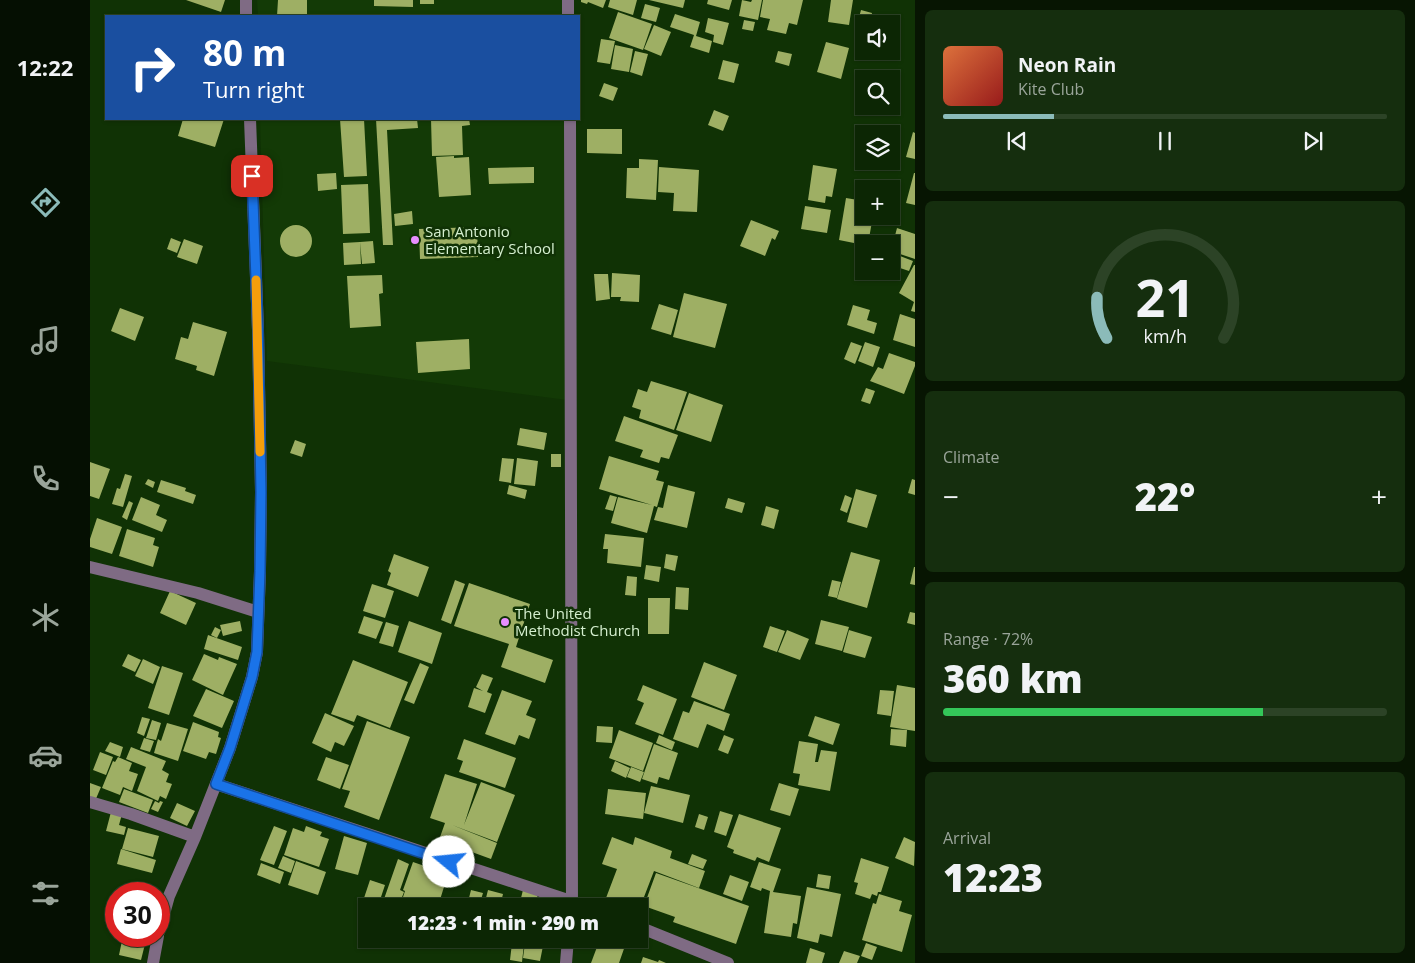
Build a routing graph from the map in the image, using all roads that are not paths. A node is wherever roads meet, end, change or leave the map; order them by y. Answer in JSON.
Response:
{"nodes":[{"id":1,"x":246,"y":0,"type":"edge"},
{"id":2,"x":568,"y":0,"type":"edge"},
{"id":3,"x":246,"y":15,"type":"edge"},
{"id":4,"x":568,"y":15,"type":"edge"},
{"id":5,"x":250,"y":120,"type":"edge"},
{"id":6,"x":570,"y":120,"type":"edge"},
{"id":7,"x":90,"y":567,"type":"edge"},
{"id":8,"x":258,"y":612,"type":"junction"},
{"id":9,"x":216,"y":784,"type":"junction"},
{"id":10,"x":90,"y":802,"type":"edge"},
{"id":11,"x":195,"y":837,"type":"junction"},
{"id":12,"x":170,"y":895,"type":"edge"},
{"id":13,"x":554,"y":898,"type":"edge"},
{"id":14,"x":572,"y":898,"type":"edge"},
{"id":15,"x":648,"y":931,"type":"edge"},
{"id":16,"x":156,"y":947,"type":"edge"},
{"id":17,"x":567,"y":948,"type":"edge"},
{"id":18,"x":153,"y":963,"type":"edge"},
{"id":19,"x":566,"y":963,"type":"edge"},
{"id":20,"x":728,"y":963,"type":"edge"}],
"edges":[{"from":1,"to":3,"type":"street"},
{"from":2,"to":4,"type":"street"},
{"from":5,"to":8,"type":"street"},
{"from":6,"to":14,"type":"street"},
{"from":7,"to":8,"type":"street"},
{"from":8,"to":9,"type":"street"},
{"from":9,"to":11,"type":"street"},
{"from":9,"to":13,"type":"street"},
{"from":10,"to":11,"type":"street"},
{"from":11,"to":12,"type":"street"},
{"from":15,"to":20,"type":"street"},
{"from":16,"to":18,"type":"street"},
{"from":17,"to":19,"type":"street"}]}
